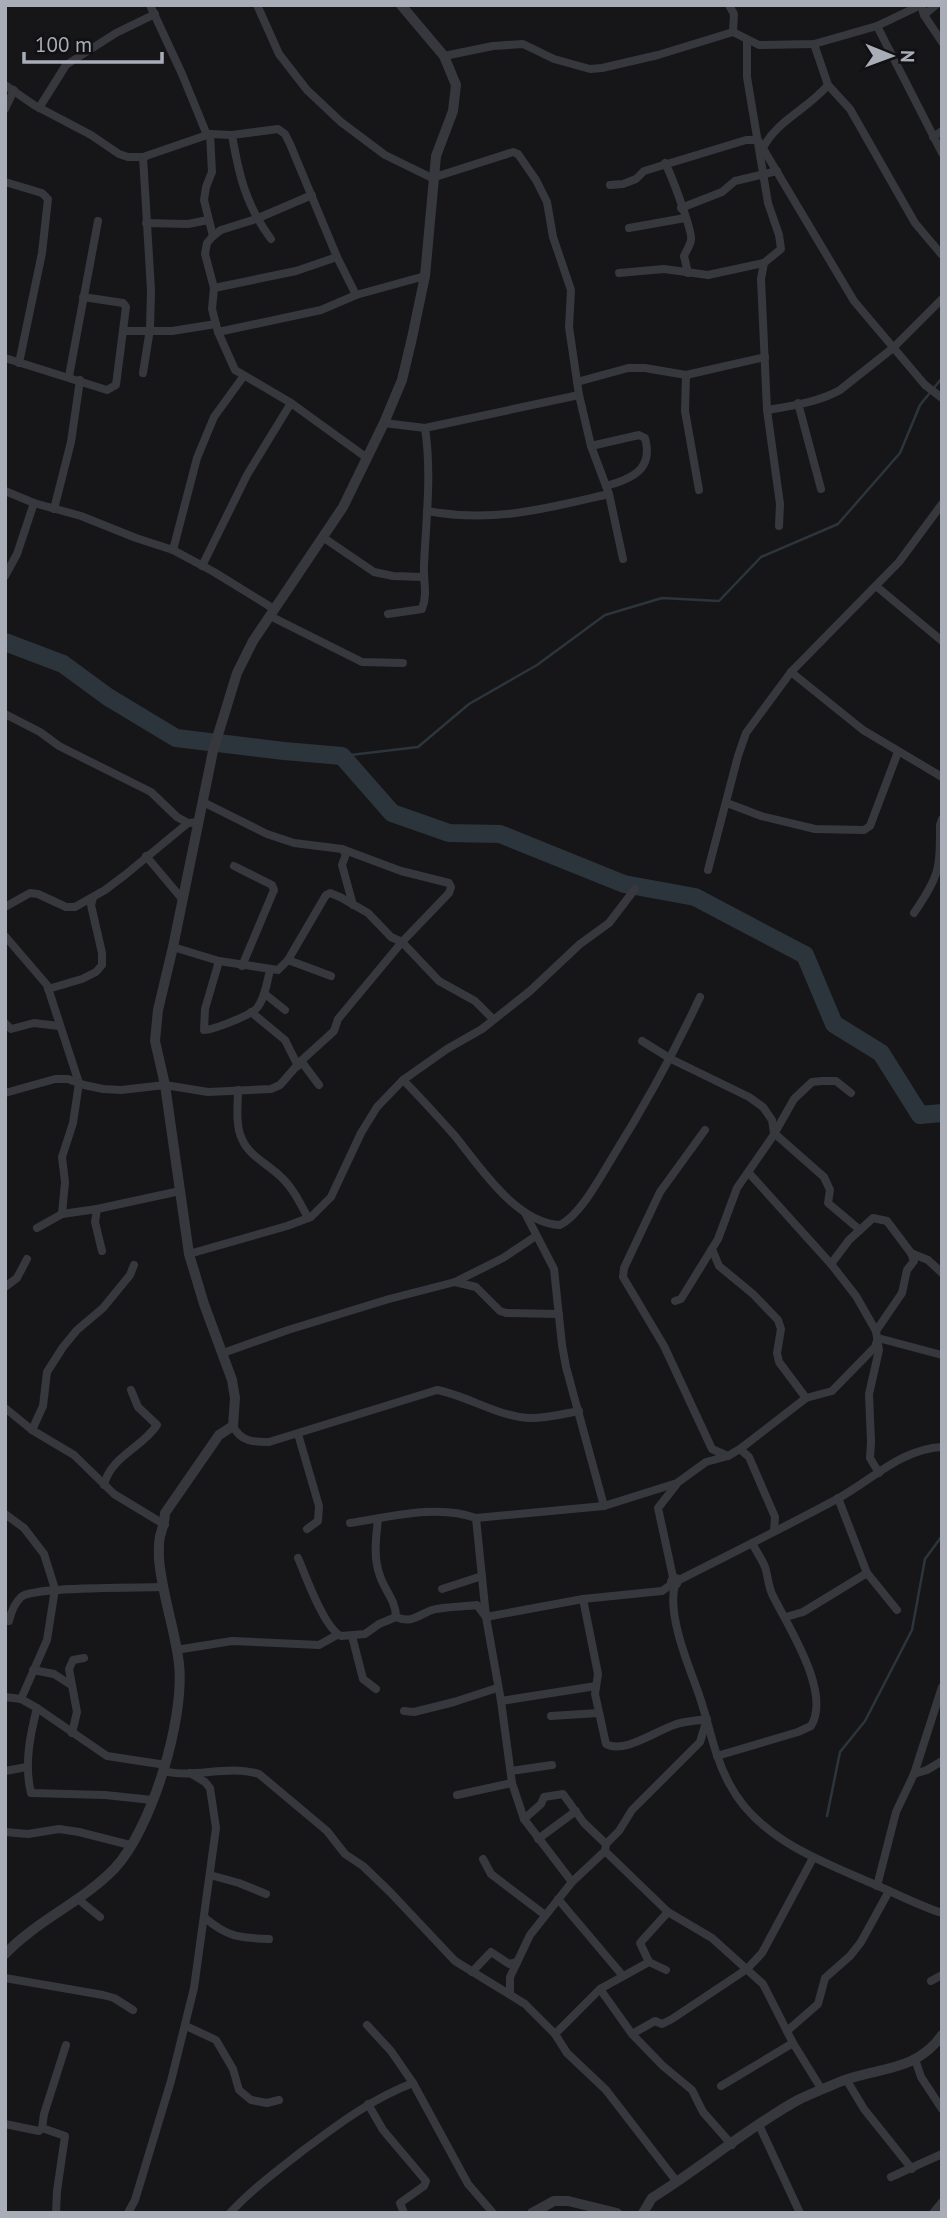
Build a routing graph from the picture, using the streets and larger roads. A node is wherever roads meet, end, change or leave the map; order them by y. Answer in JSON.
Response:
{"nodes":[{"id":1,"x":150,"y":5,"type":"edge"},
{"id":2,"x":257,"y":5,"type":"edge"},
{"id":3,"x":401,"y":5,"type":"edge"},
{"id":4,"x":729,"y":5,"type":"edge"},
{"id":5,"x":936,"y":5,"type":"edge"},
{"id":6,"x":922,"y":8,"type":"edge"},
{"id":7,"x":155,"y":14,"type":"junction"},
{"id":8,"x":877,"y":26,"type":"junction"},
{"id":9,"x":733,"y":32,"type":"junction"},
{"id":10,"x":747,"y":40,"type":"junction"},
{"id":11,"x":942,"y":42,"type":"edge"},
{"id":12,"x":814,"y":44,"type":"junction"},
{"id":13,"x":444,"y":57,"type":"junction"},
{"id":14,"x":5,"y":85,"type":"edge"},
{"id":15,"x":828,"y":85,"type":"junction"},
{"id":16,"x":14,"y":90,"type":"junction"},
{"id":17,"x":39,"y":108,"type":"junction"},
{"id":18,"x":5,"y":109,"type":"edge"},
{"id":19,"x":942,"y":131,"type":"edge"},
{"id":20,"x":209,"y":135,"type":"junction"},
{"id":21,"x":232,"y":135,"type":"junction"},
{"id":22,"x":933,"y":137,"type":"junction"},
{"id":23,"x":760,"y":144,"type":"junction"},
{"id":24,"x":942,"y":153,"type":"edge"},
{"id":25,"x":143,"y":157,"type":"junction"},
{"id":26,"x":666,"y":163,"type":"junction"},
{"id":27,"x":777,"y":171,"type":"junction"},
{"id":28,"x":763,"y":173,"type":"junction"},
{"id":29,"x":432,"y":178,"type":"junction"},
{"id":30,"x":5,"y":182,"type":"edge"},
{"id":31,"x":610,"y":184,"type":"dead end"},
{"id":32,"x":312,"y":195,"type":"junction"},
{"id":33,"x":681,"y":208,"type":"junction"},
{"id":34,"x":685,"y":218,"type":"junction"},
{"id":35,"x":256,"y":219,"type":"junction"},
{"id":36,"x":208,"y":220,"type":"junction"},
{"id":37,"x":98,"y":221,"type":"dead end"},
{"id":38,"x":146,"y":223,"type":"junction"},
{"id":39,"x":629,"y":228,"type":"dead end"},
{"id":40,"x":213,"y":236,"type":"junction"},
{"id":41,"x":271,"y":239,"type":"dead end"},
{"id":42,"x":942,"y":255,"type":"edge"},
{"id":43,"x":337,"y":257,"type":"junction"},
{"id":44,"x":764,"y":263,"type":"junction"},
{"id":45,"x":620,"y":273,"type":"dead end"},
{"id":46,"x":688,"y":273,"type":"junction"},
{"id":47,"x":425,"y":276,"type":"junction"},
{"id":48,"x":214,"y":288,"type":"junction"},
{"id":49,"x":356,"y":295,"type":"junction"},
{"id":50,"x":83,"y":297,"type":"junction"},
{"id":51,"x":942,"y":299,"type":"edge"},
{"id":52,"x":217,"y":328,"type":"junction"},
{"id":53,"x":150,"y":329,"type":"junction"},
{"id":54,"x":124,"y":331,"type":"junction"},
{"id":55,"x":893,"y":348,"type":"junction"},
{"id":56,"x":765,"y":356,"type":"junction"},
{"id":57,"x":5,"y":358,"type":"edge"},
{"id":58,"x":19,"y":363,"type":"junction"},
{"id":59,"x":143,"y":373,"type":"dead end"},
{"id":60,"x":686,"y":375,"type":"junction"},
{"id":61,"x":69,"y":376,"type":"junction"},
{"id":62,"x":243,"y":377,"type":"junction"},
{"id":63,"x":80,"y":380,"type":"junction"},
{"id":64,"x":577,"y":382,"type":"junction"},
{"id":65,"x":579,"y":395,"type":"junction"},
{"id":66,"x":942,"y":398,"type":"edge"},
{"id":67,"x":291,"y":403,"type":"junction"},
{"id":68,"x":798,"y":403,"type":"junction"},
{"id":69,"x":767,"y":410,"type":"junction"},
{"id":70,"x":384,"y":423,"type":"junction"},
{"id":71,"x":425,"y":428,"type":"junction"},
{"id":72,"x":591,"y":446,"type":"junction"},
{"id":73,"x":367,"y":458,"type":"junction"},
{"id":74,"x":821,"y":489,"type":"dead end"},
{"id":75,"x":607,"y":490,"type":"junction"},
{"id":76,"x":699,"y":490,"type":"dead end"},
{"id":77,"x":5,"y":491,"type":"edge"},
{"id":78,"x":34,"y":503,"type":"junction"},
{"id":79,"x":942,"y":504,"type":"edge"},
{"id":80,"x":54,"y":509,"type":"junction"},
{"id":81,"x":427,"y":511,"type":"junction"},
{"id":82,"x":934,"y":512,"type":"junction"},
{"id":83,"x":942,"y":518,"type":"edge"},
{"id":84,"x":779,"y":526,"type":"dead end"},
{"id":85,"x":324,"y":538,"type":"junction"},
{"id":86,"x":173,"y":550,"type":"junction"},
{"id":87,"x":623,"y":559,"type":"dead end"},
{"id":88,"x":202,"y":566,"type":"junction"},
{"id":89,"x":5,"y":576,"type":"edge"},
{"id":90,"x":423,"y":577,"type":"junction"},
{"id":91,"x":876,"y":586,"type":"junction"},
{"id":92,"x":272,"y":612,"type":"junction"},
{"id":93,"x":388,"y":614,"type":"dead end"},
{"id":94,"x":942,"y":641,"type":"edge"},
{"id":95,"x":403,"y":663,"type":"dead end"},
{"id":96,"x":791,"y":672,"type":"junction"},
{"id":97,"x":5,"y":715,"type":"edge"},
{"id":98,"x":898,"y":752,"type":"junction"},
{"id":99,"x":942,"y":777,"type":"edge"},
{"id":100,"x":203,"y":802,"type":"junction"},
{"id":101,"x":726,"y":803,"type":"junction"},
{"id":102,"x":942,"y":819,"type":"edge"},
{"id":103,"x":193,"y":822,"type":"junction"},
{"id":104,"x":941,"y":846,"type":"edge"},
{"id":105,"x":342,"y":849,"type":"junction"},
{"id":106,"x":146,"y":856,"type":"junction"},
{"id":107,"x":234,"y":866,"type":"dead end"},
{"id":108,"x":708,"y":870,"type":"dead end"},
{"id":109,"x":635,"y":889,"type":"dead end"},
{"id":110,"x":93,"y":898,"type":"junction"},
{"id":111,"x":183,"y":900,"type":"junction"},
{"id":112,"x":353,"y":905,"type":"junction"},
{"id":113,"x":5,"y":907,"type":"edge"},
{"id":114,"x":914,"y":913,"type":"dead end"},
{"id":115,"x":5,"y":936,"type":"edge"},
{"id":116,"x":402,"y":942,"type":"junction"},
{"id":117,"x":173,"y":947,"type":"junction"},
{"id":118,"x":288,"y":960,"type":"junction"},
{"id":119,"x":219,"y":961,"type":"junction"},
{"id":120,"x":242,"y":966,"type":"junction"},
{"id":121,"x":270,"y":970,"type":"junction"},
{"id":122,"x":331,"y":976,"type":"dead end"},
{"id":123,"x":48,"y":989,"type":"junction"},
{"id":124,"x":265,"y":994,"type":"junction"},
{"id":125,"x":700,"y":997,"type":"dead end"},
{"id":126,"x":285,"y":1010,"type":"dead end"},
{"id":127,"x":251,"y":1012,"type":"junction"},
{"id":128,"x":493,"y":1018,"type":"junction"},
{"id":129,"x":5,"y":1023,"type":"edge"},
{"id":130,"x":59,"y":1026,"type":"junction"},
{"id":131,"x":642,"y":1041,"type":"dead end"},
{"id":132,"x":671,"y":1059,"type":"junction"},
{"id":133,"x":300,"y":1063,"type":"junction"},
{"id":134,"x":403,"y":1080,"type":"junction"},
{"id":135,"x":79,"y":1083,"type":"junction"},
{"id":136,"x":165,"y":1085,"type":"junction"},
{"id":137,"x":319,"y":1085,"type":"dead end"},
{"id":138,"x":238,"y":1090,"type":"junction"},
{"id":139,"x":5,"y":1093,"type":"edge"},
{"id":140,"x":851,"y":1093,"type":"dead end"},
{"id":141,"x":705,"y":1130,"type":"dead end"},
{"id":142,"x":774,"y":1133,"type":"junction"},
{"id":143,"x":749,"y":1172,"type":"junction"},
{"id":144,"x":180,"y":1191,"type":"junction"},
{"id":145,"x":97,"y":1209,"type":"junction"},
{"id":146,"x":525,"y":1213,"type":"junction"},
{"id":147,"x":62,"y":1214,"type":"junction"},
{"id":148,"x":308,"y":1218,"type":"junction"},
{"id":149,"x":37,"y":1228,"type":"dead end"},
{"id":150,"x":860,"y":1230,"type":"junction"},
{"id":151,"x":536,"y":1236,"type":"junction"},
{"id":152,"x":712,"y":1249,"type":"junction"},
{"id":153,"x":102,"y":1251,"type":"dead end"},
{"id":154,"x":911,"y":1253,"type":"junction"},
{"id":155,"x":189,"y":1254,"type":"junction"},
{"id":156,"x":27,"y":1259,"type":"dead end"},
{"id":157,"x":831,"y":1264,"type":"junction"},
{"id":158,"x":134,"y":1265,"type":"dead end"},
{"id":159,"x":942,"y":1273,"type":"edge"},
{"id":160,"x":456,"y":1282,"type":"junction"},
{"id":161,"x":5,"y":1287,"type":"edge"},
{"id":162,"x":676,"y":1301,"type":"dead end"},
{"id":163,"x":559,"y":1314,"type":"junction"},
{"id":164,"x":877,"y":1334,"type":"junction"},
{"id":165,"x":223,"y":1353,"type":"junction"},
{"id":166,"x":942,"y":1355,"type":"edge"},
{"id":167,"x":131,"y":1390,"type":"dead end"},
{"id":168,"x":806,"y":1398,"type":"junction"},
{"id":169,"x":5,"y":1408,"type":"edge"},
{"id":170,"x":579,"y":1411,"type":"junction"},
{"id":171,"x":233,"y":1426,"type":"junction"},
{"id":172,"x":32,"y":1430,"type":"junction"},
{"id":173,"x":298,"y":1434,"type":"junction"},
{"id":174,"x":942,"y":1447,"type":"edge"},
{"id":175,"x":740,"y":1449,"type":"junction"},
{"id":176,"x":728,"y":1456,"type":"junction"},
{"id":177,"x":878,"y":1473,"type":"junction"},
{"id":178,"x":677,"y":1483,"type":"junction"},
{"id":179,"x":104,"y":1485,"type":"junction"},
{"id":180,"x":838,"y":1498,"type":"junction"},
{"id":181,"x":604,"y":1506,"type":"junction"},
{"id":182,"x":5,"y":1514,"type":"edge"},
{"id":183,"x":476,"y":1518,"type":"junction"},
{"id":184,"x":378,"y":1519,"type":"junction"},
{"id":185,"x":350,"y":1522,"type":"dead end"},
{"id":186,"x":165,"y":1525,"type":"junction"},
{"id":187,"x":307,"y":1530,"type":"dead end"},
{"id":188,"x":774,"y":1531,"type":"junction"},
{"id":189,"x":752,"y":1543,"type":"junction"},
{"id":190,"x":298,"y":1558,"type":"dead end"},
{"id":191,"x":867,"y":1573,"type":"junction"},
{"id":192,"x":482,"y":1576,"type":"junction"},
{"id":193,"x":675,"y":1582,"type":"junction"},
{"id":194,"x":163,"y":1587,"type":"junction"},
{"id":195,"x":442,"y":1589,"type":"dead end"},
{"id":196,"x":55,"y":1590,"type":"junction"},
{"id":197,"x":583,"y":1599,"type":"junction"},
{"id":198,"x":897,"y":1611,"type":"dead end"},
{"id":199,"x":396,"y":1617,"type":"junction"},
{"id":200,"x":486,"y":1617,"type":"junction"},
{"id":201,"x":786,"y":1617,"type":"junction"},
{"id":202,"x":9,"y":1621,"type":"dead end"},
{"id":203,"x":337,"y":1634,"type":"junction"},
{"id":204,"x":352,"y":1636,"type":"junction"},
{"id":205,"x":176,"y":1650,"type":"junction"},
{"id":206,"x":84,"y":1658,"type":"dead end"},
{"id":207,"x":33,"y":1670,"type":"junction"},
{"id":208,"x":71,"y":1685,"type":"junction"},
{"id":209,"x":596,"y":1686,"type":"junction"},
{"id":210,"x":942,"y":1687,"type":"edge"},
{"id":211,"x":497,"y":1688,"type":"junction"},
{"id":212,"x":376,"y":1689,"type":"dead end"},
{"id":213,"x":5,"y":1698,"type":"edge"},
{"id":214,"x":21,"y":1699,"type":"junction"},
{"id":215,"x":501,"y":1701,"type":"junction"},
{"id":216,"x":37,"y":1708,"type":"junction"},
{"id":217,"x":404,"y":1711,"type":"dead end"},
{"id":218,"x":598,"y":1713,"type":"junction"},
{"id":219,"x":551,"y":1716,"type":"dead end"},
{"id":220,"x":706,"y":1719,"type":"junction"},
{"id":221,"x":72,"y":1733,"type":"junction"},
{"id":222,"x":717,"y":1756,"type":"junction"},
{"id":223,"x":942,"y":1761,"type":"edge"},
{"id":224,"x":552,"y":1765,"type":"dead end"},
{"id":225,"x":27,"y":1767,"type":"junction"},
{"id":226,"x":165,"y":1768,"type":"junction"},
{"id":227,"x":5,"y":1771,"type":"edge"},
{"id":228,"x":510,"y":1771,"type":"junction"},
{"id":229,"x":187,"y":1772,"type":"junction"},
{"id":230,"x":914,"y":1774,"type":"junction"},
{"id":231,"x":512,"y":1783,"type":"junction"},
{"id":232,"x":457,"y":1795,"type":"dead end"},
{"id":233,"x":152,"y":1800,"type":"junction"},
{"id":234,"x":576,"y":1811,"type":"junction"},
{"id":235,"x":524,"y":1819,"type":"junction"},
{"id":236,"x":5,"y":1832,"type":"edge"},
{"id":237,"x":538,"y":1839,"type":"junction"},
{"id":238,"x":130,"y":1845,"type":"junction"},
{"id":239,"x":605,"y":1847,"type":"junction"},
{"id":240,"x":813,"y":1858,"type":"junction"},
{"id":241,"x":483,"y":1859,"type":"dead end"},
{"id":242,"x":210,"y":1875,"type":"junction"},
{"id":243,"x":572,"y":1882,"type":"junction"},
{"id":244,"x":877,"y":1886,"type":"junction"},
{"id":245,"x":889,"y":1891,"type":"junction"},
{"id":246,"x":266,"y":1894,"type":"dead end"},
{"id":247,"x":78,"y":1899,"type":"junction"},
{"id":248,"x":558,"y":1899,"type":"junction"},
{"id":249,"x":668,"y":1912,"type":"junction"},
{"id":250,"x":942,"y":1913,"type":"edge"},
{"id":251,"x":545,"y":1915,"type":"junction"},
{"id":252,"x":100,"y":1917,"type":"dead end"},
{"id":253,"x":204,"y":1917,"type":"junction"},
{"id":254,"x":269,"y":1939,"type":"dead end"},
{"id":255,"x":5,"y":1954,"type":"edge"},
{"id":256,"x":517,"y":1962,"type":"junction"},
{"id":257,"x":649,"y":1962,"type":"junction"},
{"id":258,"x":747,"y":1969,"type":"junction"},
{"id":259,"x":666,"y":1970,"type":"dead end"},
{"id":260,"x":472,"y":1972,"type":"junction"},
{"id":261,"x":942,"y":1975,"type":"edge"},
{"id":262,"x":623,"y":1976,"type":"junction"},
{"id":263,"x":5,"y":1978,"type":"edge"},
{"id":264,"x":931,"y":1981,"type":"dead end"},
{"id":265,"x":600,"y":1989,"type":"junction"},
{"id":266,"x":510,"y":1994,"type":"junction"},
{"id":267,"x":133,"y":2010,"type":"dead end"},
{"id":268,"x":367,"y":2025,"type":"dead end"},
{"id":269,"x":186,"y":2026,"type":"junction"},
{"id":270,"x":787,"y":2031,"type":"junction"},
{"id":271,"x":555,"y":2034,"type":"junction"},
{"id":272,"x":632,"y":2034,"type":"junction"},
{"id":273,"x":942,"y":2035,"type":"edge"},
{"id":274,"x":793,"y":2043,"type":"junction"},
{"id":275,"x":66,"y":2045,"type":"dead end"},
{"id":276,"x":915,"y":2059,"type":"junction"},
{"id":277,"x":846,"y":2079,"type":"junction"},
{"id":278,"x":413,"y":2083,"type":"junction"},
{"id":279,"x":721,"y":2086,"type":"dead end"},
{"id":280,"x":822,"y":2090,"type":"junction"},
{"id":281,"x":279,"y":2100,"type":"dead end"},
{"id":282,"x":369,"y":2104,"type":"junction"},
{"id":283,"x":942,"y":2109,"type":"edge"},
{"id":284,"x":5,"y":2124,"type":"edge"},
{"id":285,"x":760,"y":2125,"type":"junction"},
{"id":286,"x":42,"y":2128,"type":"junction"},
{"id":287,"x":732,"y":2145,"type":"junction"},
{"id":288,"x":942,"y":2154,"type":"edge"},
{"id":289,"x":912,"y":2169,"type":"junction"},
{"id":290,"x":891,"y":2177,"type":"dead end"},
{"id":291,"x":677,"y":2182,"type":"junction"},
{"id":292,"x":942,"y":2202,"type":"edge"},
{"id":293,"x":56,"y":2213,"type":"edge"},
{"id":294,"x":128,"y":2213,"type":"edge"},
{"id":295,"x":230,"y":2213,"type":"edge"},
{"id":296,"x":404,"y":2213,"type":"edge"},
{"id":297,"x":493,"y":2213,"type":"edge"},
{"id":298,"x":532,"y":2213,"type":"edge"},
{"id":299,"x":617,"y":2213,"type":"edge"},
{"id":300,"x":643,"y":2213,"type":"edge"},
{"id":301,"x":800,"y":2213,"type":"edge"},
{"id":302,"x":933,"y":2213,"type":"edge"}],
"edges":[{"from":1,"to":7,"type":"street"},
{"from":2,"to":29,"type":"street"},
{"from":3,"to":13,"type":"street"},
{"from":4,"to":9,"type":"street"},
{"from":5,"to":6,"type":"street"},
{"from":6,"to":8,"type":"street"},
{"from":6,"to":11,"type":"street"},
{"from":7,"to":17,"type":"street"},
{"from":7,"to":20,"type":"street"},
{"from":8,"to":12,"type":"street"},
{"from":8,"to":22,"type":"street"},
{"from":9,"to":10,"type":"street"},
{"from":9,"to":13,"type":"street"},
{"from":10,"to":12,"type":"street"},
{"from":10,"to":23,"type":"street"},
{"from":12,"to":15,"type":"street"},
{"from":13,"to":29,"type":"street"},
{"from":14,"to":16,"type":"street"},
{"from":15,"to":23,"type":"street"},
{"from":15,"to":42,"type":"street"},
{"from":16,"to":17,"type":"street"},
{"from":16,"to":18,"type":"street"},
{"from":17,"to":25,"type":"street"},
{"from":19,"to":22,"type":"street"},
{"from":20,"to":21,"type":"street"},
{"from":20,"to":25,"type":"street"},
{"from":20,"to":36,"type":"street"},
{"from":21,"to":32,"type":"street"},
{"from":21,"to":35,"type":"street"},
{"from":22,"to":24,"type":"street"},
{"from":23,"to":26,"type":"street"},
{"from":23,"to":27,"type":"street"},
{"from":23,"to":28,"type":"street"},
{"from":25,"to":38,"type":"street"},
{"from":26,"to":31,"type":"street"},
{"from":26,"to":33,"type":"street"},
{"from":27,"to":28,"type":"street"},
{"from":27,"to":55,"type":"street"},
{"from":28,"to":33,"type":"street"},
{"from":28,"to":44,"type":"street"},
{"from":29,"to":47,"type":"street"},
{"from":29,"to":64,"type":"street"},
{"from":30,"to":58,"type":"street"},
{"from":32,"to":35,"type":"street"},
{"from":32,"to":43,"type":"street"},
{"from":33,"to":34,"type":"street"},
{"from":34,"to":39,"type":"street"},
{"from":34,"to":46,"type":"street"},
{"from":35,"to":40,"type":"street"},
{"from":35,"to":41,"type":"street"},
{"from":36,"to":38,"type":"street"},
{"from":36,"to":40,"type":"street"},
{"from":37,"to":50,"type":"street"},
{"from":38,"to":53,"type":"street"},
{"from":40,"to":48,"type":"street"},
{"from":43,"to":48,"type":"street"},
{"from":43,"to":49,"type":"street"},
{"from":44,"to":46,"type":"street"},
{"from":44,"to":56,"type":"street"},
{"from":45,"to":46,"type":"street"},
{"from":47,"to":49,"type":"street"},
{"from":47,"to":70,"type":"street"},
{"from":48,"to":52,"type":"street"},
{"from":49,"to":52,"type":"street"},
{"from":50,"to":54,"type":"street"},
{"from":50,"to":61,"type":"street"},
{"from":51,"to":55,"type":"street"},
{"from":52,"to":53,"type":"street"},
{"from":52,"to":62,"type":"street"},
{"from":53,"to":54,"type":"street"},
{"from":53,"to":59,"type":"street"},
{"from":54,"to":63,"type":"street"},
{"from":55,"to":66,"type":"street"},
{"from":55,"to":68,"type":"street"},
{"from":56,"to":60,"type":"street"},
{"from":56,"to":69,"type":"street"},
{"from":57,"to":58,"type":"street"},
{"from":58,"to":61,"type":"street"},
{"from":60,"to":64,"type":"street"},
{"from":60,"to":76,"type":"street"},
{"from":61,"to":63,"type":"street"},
{"from":62,"to":67,"type":"street"},
{"from":62,"to":86,"type":"street"},
{"from":63,"to":80,"type":"street"},
{"from":64,"to":65,"type":"street"},
{"from":65,"to":71,"type":"street"},
{"from":65,"to":72,"type":"street"},
{"from":67,"to":73,"type":"street"},
{"from":67,"to":88,"type":"street"},
{"from":68,"to":69,"type":"street"},
{"from":68,"to":74,"type":"street"},
{"from":69,"to":84,"type":"street"},
{"from":70,"to":71,"type":"street"},
{"from":70,"to":73,"type":"street"},
{"from":71,"to":81,"type":"street"},
{"from":72,"to":75,"type":"street"},
{"from":72,"to":75,"type":"street"},
{"from":73,"to":85,"type":"street"},
{"from":75,"to":81,"type":"street"},
{"from":75,"to":87,"type":"street"},
{"from":77,"to":78,"type":"street"},
{"from":78,"to":80,"type":"street"},
{"from":78,"to":89,"type":"street"},
{"from":79,"to":82,"type":"street"},
{"from":80,"to":86,"type":"street"},
{"from":81,"to":90,"type":"street"},
{"from":82,"to":83,"type":"street"},
{"from":82,"to":91,"type":"street"},
{"from":85,"to":90,"type":"street"},
{"from":85,"to":92,"type":"street"},
{"from":86,"to":88,"type":"street"},
{"from":88,"to":92,"type":"street"},
{"from":90,"to":93,"type":"street"},
{"from":91,"to":94,"type":"street"},
{"from":91,"to":96,"type":"street"},
{"from":92,"to":95,"type":"street"},
{"from":92,"to":100,"type":"street"},
{"from":96,"to":98,"type":"street"},
{"from":96,"to":101,"type":"street"},
{"from":97,"to":103,"type":"street"},
{"from":98,"to":99,"type":"street"},
{"from":98,"to":101,"type":"street"},
{"from":100,"to":103,"type":"street"},
{"from":100,"to":105,"type":"street"},
{"from":101,"to":108,"type":"street"},
{"from":102,"to":104,"type":"street"},
{"from":103,"to":106,"type":"street"},
{"from":103,"to":111,"type":"street"},
{"from":104,"to":114,"type":"street"},
{"from":105,"to":112,"type":"street"},
{"from":105,"to":116,"type":"street"},
{"from":106,"to":110,"type":"street"},
{"from":106,"to":111,"type":"street"},
{"from":107,"to":120,"type":"street"},
{"from":109,"to":128,"type":"street"},
{"from":110,"to":113,"type":"street"},
{"from":110,"to":123,"type":"street"},
{"from":111,"to":117,"type":"street"},
{"from":112,"to":116,"type":"street"},
{"from":112,"to":118,"type":"street"},
{"from":115,"to":123,"type":"street"},
{"from":116,"to":128,"type":"street"},
{"from":116,"to":133,"type":"street"},
{"from":117,"to":119,"type":"street"},
{"from":117,"to":136,"type":"street"},
{"from":118,"to":121,"type":"street"},
{"from":118,"to":122,"type":"street"},
{"from":119,"to":120,"type":"street"},
{"from":119,"to":127,"type":"street"},
{"from":120,"to":121,"type":"street"},
{"from":121,"to":124,"type":"street"},
{"from":123,"to":130,"type":"street"},
{"from":124,"to":126,"type":"street"},
{"from":124,"to":127,"type":"street"},
{"from":125,"to":132,"type":"street"},
{"from":127,"to":133,"type":"street"},
{"from":128,"to":134,"type":"street"},
{"from":129,"to":130,"type":"street"},
{"from":130,"to":135,"type":"street"},
{"from":131,"to":132,"type":"street"},
{"from":132,"to":142,"type":"street"},
{"from":132,"to":146,"type":"street"},
{"from":133,"to":137,"type":"street"},
{"from":133,"to":138,"type":"street"},
{"from":134,"to":146,"type":"street"},
{"from":134,"to":148,"type":"street"},
{"from":135,"to":136,"type":"street"},
{"from":135,"to":139,"type":"street"},
{"from":135,"to":147,"type":"street"},
{"from":136,"to":138,"type":"street"},
{"from":136,"to":144,"type":"street"},
{"from":138,"to":148,"type":"street"},
{"from":140,"to":142,"type":"street"},
{"from":141,"to":176,"type":"street"},
{"from":142,"to":143,"type":"street"},
{"from":142,"to":150,"type":"street"},
{"from":143,"to":152,"type":"street"},
{"from":143,"to":157,"type":"street"},
{"from":144,"to":145,"type":"street"},
{"from":144,"to":155,"type":"street"},
{"from":145,"to":147,"type":"street"},
{"from":145,"to":153,"type":"street"},
{"from":146,"to":151,"type":"street"},
{"from":147,"to":149,"type":"street"},
{"from":148,"to":155,"type":"street"},
{"from":150,"to":154,"type":"street"},
{"from":150,"to":157,"type":"street"},
{"from":151,"to":160,"type":"street"},
{"from":151,"to":163,"type":"street"},
{"from":152,"to":162,"type":"street"},
{"from":152,"to":168,"type":"street"},
{"from":154,"to":159,"type":"street"},
{"from":154,"to":164,"type":"street"},
{"from":155,"to":165,"type":"street"},
{"from":156,"to":161,"type":"street"},
{"from":157,"to":164,"type":"street"},
{"from":158,"to":172,"type":"street"},
{"from":160,"to":163,"type":"street"},
{"from":160,"to":165,"type":"street"},
{"from":163,"to":170,"type":"street"},
{"from":164,"to":166,"type":"street"},
{"from":164,"to":168,"type":"street"},
{"from":164,"to":177,"type":"street"},
{"from":165,"to":171,"type":"street"},
{"from":167,"to":179,"type":"street"},
{"from":168,"to":175,"type":"street"},
{"from":169,"to":172,"type":"street"},
{"from":170,"to":173,"type":"street"},
{"from":170,"to":181,"type":"street"},
{"from":171,"to":173,"type":"street"},
{"from":171,"to":186,"type":"street"},
{"from":172,"to":179,"type":"street"},
{"from":173,"to":187,"type":"street"},
{"from":174,"to":177,"type":"street"},
{"from":175,"to":176,"type":"street"},
{"from":175,"to":188,"type":"street"},
{"from":176,"to":178,"type":"street"},
{"from":177,"to":180,"type":"street"},
{"from":178,"to":181,"type":"street"},
{"from":178,"to":193,"type":"street"},
{"from":179,"to":186,"type":"street"},
{"from":180,"to":188,"type":"street"},
{"from":180,"to":191,"type":"street"},
{"from":181,"to":183,"type":"street"},
{"from":182,"to":196,"type":"street"},
{"from":183,"to":184,"type":"street"},
{"from":183,"to":192,"type":"street"},
{"from":184,"to":185,"type":"street"},
{"from":184,"to":199,"type":"street"},
{"from":186,"to":194,"type":"street"},
{"from":188,"to":189,"type":"street"},
{"from":189,"to":193,"type":"street"},
{"from":189,"to":201,"type":"street"},
{"from":190,"to":203,"type":"street"},
{"from":191,"to":198,"type":"street"},
{"from":191,"to":201,"type":"street"},
{"from":192,"to":195,"type":"street"},
{"from":192,"to":200,"type":"street"},
{"from":193,"to":197,"type":"street"},
{"from":193,"to":220,"type":"street"},
{"from":194,"to":196,"type":"street"},
{"from":194,"to":205,"type":"street"},
{"from":196,"to":202,"type":"street"},
{"from":196,"to":207,"type":"street"},
{"from":197,"to":200,"type":"street"},
{"from":197,"to":209,"type":"street"},
{"from":199,"to":200,"type":"street"},
{"from":199,"to":204,"type":"street"},
{"from":200,"to":211,"type":"street"},
{"from":201,"to":222,"type":"street"},
{"from":203,"to":204,"type":"street"},
{"from":203,"to":205,"type":"street"},
{"from":204,"to":212,"type":"street"},
{"from":205,"to":226,"type":"street"},
{"from":206,"to":208,"type":"street"},
{"from":207,"to":208,"type":"street"},
{"from":207,"to":214,"type":"street"},
{"from":208,"to":221,"type":"street"},
{"from":209,"to":215,"type":"street"},
{"from":209,"to":218,"type":"street"},
{"from":210,"to":230,"type":"street"},
{"from":211,"to":215,"type":"street"},
{"from":211,"to":217,"type":"street"},
{"from":213,"to":214,"type":"street"},
{"from":214,"to":216,"type":"street"},
{"from":215,"to":228,"type":"street"},
{"from":216,"to":221,"type":"street"},
{"from":216,"to":225,"type":"street"},
{"from":218,"to":219,"type":"street"},
{"from":218,"to":220,"type":"street"},
{"from":220,"to":222,"type":"street"},
{"from":220,"to":239,"type":"street"},
{"from":221,"to":226,"type":"street"},
{"from":222,"to":240,"type":"street"},
{"from":223,"to":230,"type":"street"},
{"from":224,"to":228,"type":"street"},
{"from":225,"to":227,"type":"street"},
{"from":225,"to":233,"type":"street"},
{"from":226,"to":229,"type":"street"},
{"from":226,"to":233,"type":"street"},
{"from":228,"to":231,"type":"street"},
{"from":229,"to":242,"type":"street"},
{"from":229,"to":260,"type":"street"},
{"from":230,"to":244,"type":"street"},
{"from":231,"to":232,"type":"street"},
{"from":231,"to":235,"type":"street"},
{"from":233,"to":238,"type":"street"},
{"from":234,"to":235,"type":"street"},
{"from":234,"to":237,"type":"street"},
{"from":234,"to":239,"type":"street"},
{"from":235,"to":237,"type":"street"},
{"from":236,"to":238,"type":"street"},
{"from":237,"to":243,"type":"street"},
{"from":238,"to":247,"type":"street"},
{"from":239,"to":243,"type":"street"},
{"from":239,"to":249,"type":"street"},
{"from":240,"to":244,"type":"street"},
{"from":240,"to":258,"type":"street"},
{"from":241,"to":251,"type":"street"},
{"from":242,"to":246,"type":"street"},
{"from":242,"to":253,"type":"street"},
{"from":243,"to":248,"type":"street"},
{"from":244,"to":245,"type":"street"},
{"from":245,"to":250,"type":"street"},
{"from":245,"to":270,"type":"street"},
{"from":247,"to":252,"type":"street"},
{"from":247,"to":255,"type":"street"},
{"from":248,"to":251,"type":"street"},
{"from":248,"to":262,"type":"street"},
{"from":249,"to":257,"type":"street"},
{"from":249,"to":258,"type":"street"},
{"from":251,"to":256,"type":"street"},
{"from":253,"to":254,"type":"street"},
{"from":253,"to":269,"type":"street"},
{"from":256,"to":260,"type":"street"},
{"from":256,"to":266,"type":"street"},
{"from":257,"to":259,"type":"street"},
{"from":257,"to":262,"type":"street"},
{"from":258,"to":270,"type":"street"},
{"from":258,"to":272,"type":"street"},
{"from":260,"to":266,"type":"street"},
{"from":261,"to":264,"type":"street"},
{"from":262,"to":265,"type":"street"},
{"from":263,"to":267,"type":"street"},
{"from":265,"to":271,"type":"street"},
{"from":265,"to":272,"type":"street"},
{"from":266,"to":271,"type":"street"},
{"from":268,"to":278,"type":"street"},
{"from":269,"to":281,"type":"street"},
{"from":269,"to":294,"type":"street"},
{"from":270,"to":274,"type":"street"},
{"from":271,"to":291,"type":"street"},
{"from":272,"to":287,"type":"street"},
{"from":273,"to":276,"type":"street"},
{"from":274,"to":279,"type":"street"},
{"from":274,"to":280,"type":"street"},
{"from":275,"to":286,"type":"street"},
{"from":276,"to":277,"type":"street"},
{"from":276,"to":283,"type":"street"},
{"from":277,"to":280,"type":"street"},
{"from":277,"to":289,"type":"street"},
{"from":278,"to":282,"type":"street"},
{"from":278,"to":297,"type":"street"},
{"from":280,"to":285,"type":"street"},
{"from":282,"to":295,"type":"street"},
{"from":282,"to":296,"type":"street"},
{"from":284,"to":286,"type":"street"},
{"from":285,"to":287,"type":"street"},
{"from":285,"to":301,"type":"street"},
{"from":286,"to":293,"type":"street"},
{"from":287,"to":291,"type":"street"},
{"from":288,"to":289,"type":"street"},
{"from":289,"to":290,"type":"street"},
{"from":291,"to":300,"type":"street"},
{"from":292,"to":302,"type":"street"},
{"from":298,"to":299,"type":"street"}]}
